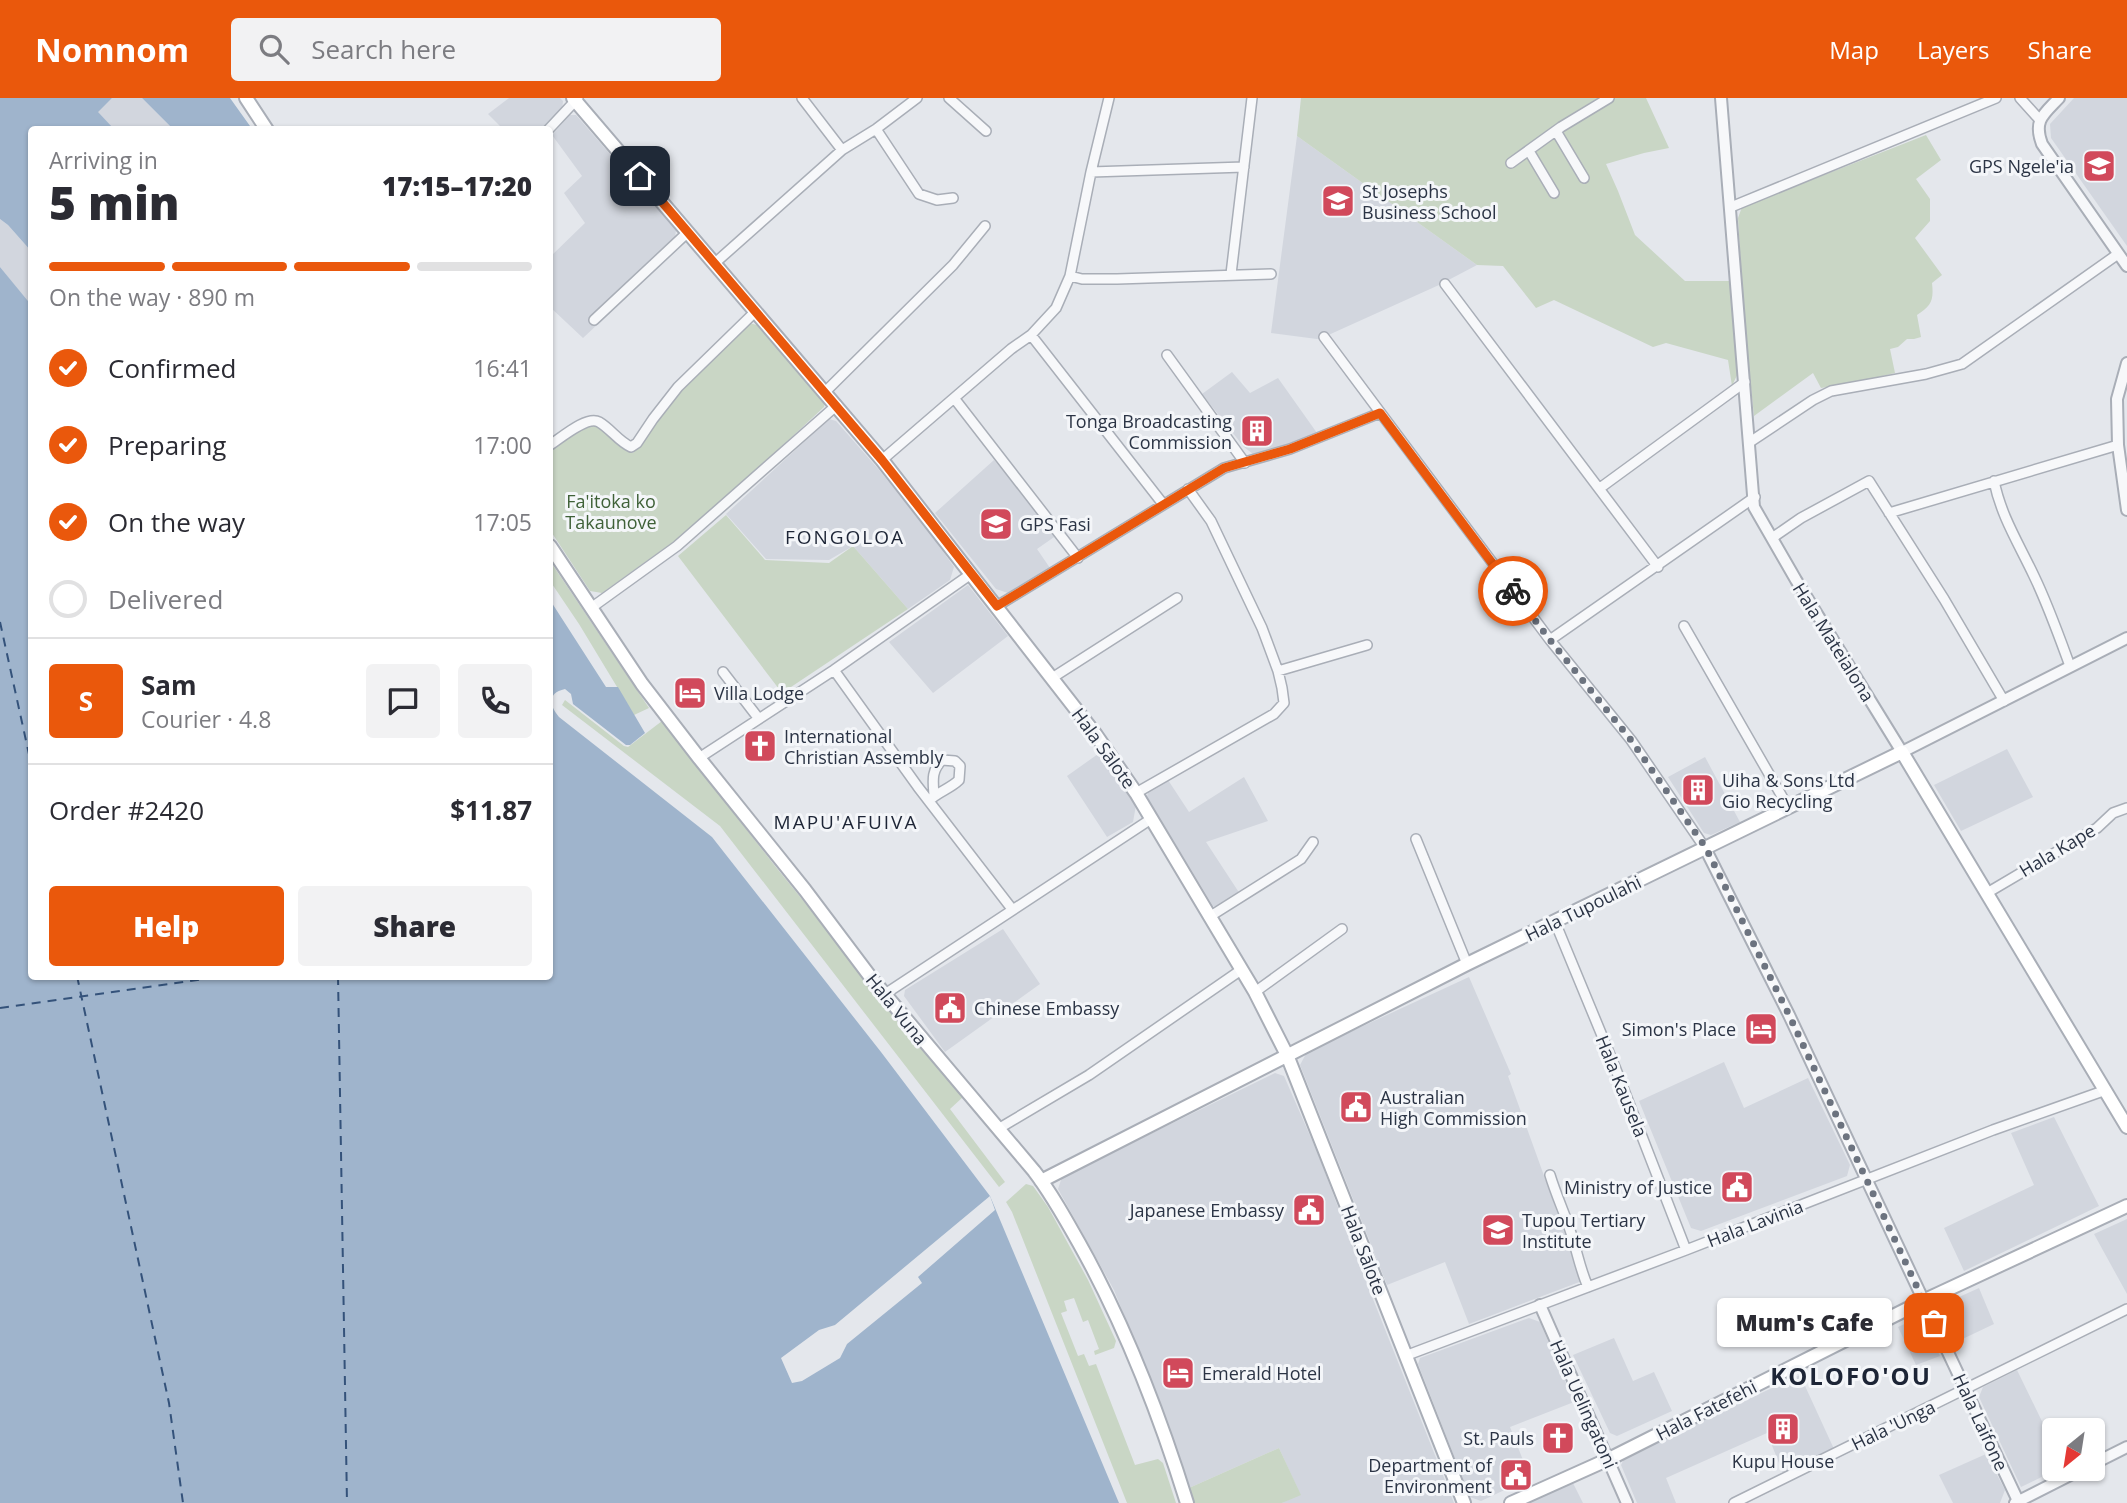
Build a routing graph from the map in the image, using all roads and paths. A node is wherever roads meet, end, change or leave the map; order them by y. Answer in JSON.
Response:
{"nodes":[{"id":1,"x":246,"y":98,"type":"edge"},
{"id":2,"x":802,"y":98,"type":"edge"},
{"id":3,"x":917,"y":98,"type":"edge"},
{"id":4,"x":949,"y":98,"type":"edge"},
{"id":5,"x":1109,"y":98,"type":"edge"},
{"id":6,"x":1252,"y":98,"type":"edge"},
{"id":7,"x":1609,"y":98,"type":"edge"},
{"id":8,"x":1721,"y":98,"type":"edge"},
{"id":9,"x":1996,"y":98,"type":"edge"},
{"id":10,"x":2020,"y":98,"type":"edge"},
{"id":11,"x":2060,"y":98,"type":"edge"},
{"id":12,"x":576,"y":99,"type":"edge"},
{"id":13,"x":2039,"y":119,"type":"junction"},
{"id":14,"x":264,"y":126,"type":"edge"},
{"id":15,"x":552,"y":126,"type":"edge"},
{"id":16,"x":876,"y":130,"type":"junction"},
{"id":17,"x":986,"y":131,"type":"dead end"},
{"id":18,"x":1556,"y":131,"type":"junction"},
{"id":19,"x":842,"y":150,"type":"junction"},
{"id":20,"x":1529,"y":150,"type":"junction"},
{"id":21,"x":1511,"y":163,"type":"dead end"},
{"id":22,"x":1244,"y":167,"type":"junction"},
{"id":23,"x":1091,"y":173,"type":"junction"},
{"id":24,"x":1584,"y":178,"type":"dead end"},
{"id":25,"x":1554,"y":193,"type":"dead end"},
{"id":26,"x":953,"y":198,"type":"dead end"},
{"id":27,"x":1731,"y":207,"type":"junction"},
{"id":28,"x":985,"y":226,"type":"dead end"},
{"id":29,"x":688,"y":232,"type":"junction"},
{"id":30,"x":2118,"y":254,"type":"junction"},
{"id":31,"x":715,"y":263,"type":"junction"},
{"id":32,"x":2127,"y":266,"type":"edge"},
{"id":33,"x":1231,"y":274,"type":"junction"},
{"id":34,"x":1271,"y":274,"type":"dead end"},
{"id":35,"x":1070,"y":276,"type":"junction"},
{"id":36,"x":1445,"y":284,"type":"dead end"},
{"id":37,"x":756,"y":311,"type":"junction"},
{"id":38,"x":594,"y":320,"type":"dead end"},
{"id":39,"x":1031,"y":335,"type":"junction"},
{"id":40,"x":1324,"y":337,"type":"dead end"},
{"id":41,"x":1167,"y":355,"type":"dead end"},
{"id":42,"x":2127,"y":363,"type":"edge"},
{"id":43,"x":1745,"y":382,"type":"junction"},
{"id":44,"x":825,"y":392,"type":"junction"},
{"id":45,"x":2122,"y":397,"type":"edge"},
{"id":46,"x":954,"y":398,"type":"junction"},
{"id":47,"x":836,"y":405,"type":"junction"},
{"id":48,"x":1380,"y":413,"type":"junction"},
{"id":49,"x":1750,"y":442,"type":"junction"},
{"id":50,"x":553,"y":444,"type":"edge"},
{"id":51,"x":2118,"y":445,"type":"junction"},
{"id":52,"x":882,"y":460,"type":"junction"},
{"id":53,"x":1245,"y":463,"type":"junction"},
{"id":54,"x":1994,"y":481,"type":"junction"},
{"id":55,"x":1600,"y":488,"type":"junction"},
{"id":56,"x":1188,"y":489,"type":"junction"},
{"id":57,"x":1755,"y":498,"type":"junction"},
{"id":58,"x":1163,"y":504,"type":"junction"},
{"id":59,"x":2127,"y":510,"type":"edge"},
{"id":60,"x":1889,"y":513,"type":"junction"},
{"id":61,"x":1772,"y":538,"type":"junction"},
{"id":62,"x":553,"y":551,"type":"edge"},
{"id":63,"x":1078,"y":558,"type":"junction"},
{"id":64,"x":1658,"y":567,"type":"junction"},
{"id":65,"x":971,"y":574,"type":"junction"},
{"id":66,"x":1177,"y":598,"type":"dead end"},
{"id":67,"x":997,"y":606,"type":"junction"},
{"id":68,"x":591,"y":608,"type":"junction"},
{"id":69,"x":1684,"y":626,"type":"dead end"},
{"id":70,"x":2127,"y":638,"type":"edge"},
{"id":71,"x":1550,"y":640,"type":"junction"},
{"id":72,"x":1367,"y":645,"type":"dead end"},
{"id":73,"x":2070,"y":666,"type":"junction"},
{"id":74,"x":834,"y":670,"type":"junction"},
{"id":75,"x":1278,"y":671,"type":"junction"},
{"id":76,"x":723,"y":672,"type":"dead end"},
{"id":77,"x":1052,"y":678,"type":"junction"},
{"id":78,"x":2004,"y":701,"type":"junction"},
{"id":79,"x":759,"y":719,"type":"junction"},
{"id":80,"x":1902,"y":752,"type":"junction"},
{"id":81,"x":699,"y":758,"type":"junction"},
{"id":82,"x":1136,"y":793,"type":"junction"},
{"id":83,"x":1788,"y":807,"type":"junction"},
{"id":84,"x":2127,"y":808,"type":"edge"},
{"id":85,"x":1151,"y":819,"type":"junction"},
{"id":86,"x":1416,"y":839,"type":"dead end"},
{"id":87,"x":1313,"y":842,"type":"dead end"},
{"id":88,"x":1706,"y":848,"type":"junction"},
{"id":89,"x":1987,"y":892,"type":"junction"},
{"id":90,"x":1012,"y":909,"type":"junction"},
{"id":91,"x":1209,"y":917,"type":"junction"},
{"id":92,"x":1555,"y":922,"type":"junction"},
{"id":93,"x":1342,"y":929,"type":"dead end"},
{"id":94,"x":1467,"y":964,"type":"junction"},
{"id":95,"x":1241,"y":970,"type":"junction"},
{"id":96,"x":1255,"y":992,"type":"junction"},
{"id":97,"x":885,"y":994,"type":"junction"},
{"id":98,"x":1287,"y":1055,"type":"junction"},
{"id":99,"x":2106,"y":1090,"type":"junction"},
{"id":100,"x":2127,"y":1127,"type":"edge"},
{"id":101,"x":998,"y":1129,"type":"junction"},
{"id":102,"x":1549,"y":1175,"type":"dead end"},
{"id":103,"x":1867,"y":1180,"type":"junction"},
{"id":104,"x":1041,"y":1181,"type":"junction"},
{"id":105,"x":2127,"y":1206,"type":"edge"},
{"id":106,"x":1686,"y":1250,"type":"junction"},
{"id":107,"x":1588,"y":1287,"type":"junction"},
{"id":108,"x":1923,"y":1301,"type":"junction"},
{"id":109,"x":1540,"y":1305,"type":"junction"},
{"id":110,"x":2127,"y":1309,"type":"edge"},
{"id":111,"x":1405,"y":1356,"type":"junction"},
{"id":112,"x":1966,"y":1389,"type":"junction"},
{"id":113,"x":2127,"y":1447,"type":"edge"},
{"id":114,"x":2105,"y":1458,"type":"edge"},
{"id":115,"x":1609,"y":1459,"type":"junction"},
{"id":116,"x":2059,"y":1481,"type":"edge"},
{"id":117,"x":1187,"y":1503,"type":"edge"},
{"id":118,"x":1464,"y":1503,"type":"edge"},
{"id":119,"x":1511,"y":1503,"type":"edge"},
{"id":120,"x":1627,"y":1503,"type":"edge"},
{"id":121,"x":1734,"y":1503,"type":"edge"},
{"id":122,"x":2017,"y":1503,"type":"edge"}],
"edges":[{"from":1,"to":14,"type":"main road"},
{"from":2,"to":19,"type":"street"},
{"from":3,"to":16,"type":"street"},
{"from":4,"to":17,"type":"street"},
{"from":5,"to":23,"type":"street"},
{"from":6,"to":22,"type":"street"},
{"from":7,"to":18,"type":"street"},
{"from":8,"to":27,"type":"street","name":"Hala Mateialona"},
{"from":9,"to":27,"type":"street"},
{"from":10,"to":13,"type":"street"},
{"from":11,"to":13,"type":"street"},
{"from":12,"to":15,"type":"street"},
{"from":12,"to":29,"type":"main road","name":"Hala Sālote"},
{"from":13,"to":30,"type":"street"},
{"from":16,"to":19,"type":"street"},
{"from":16,"to":26,"type":"street"},
{"from":18,"to":20,"type":"street"},
{"from":18,"to":24,"type":"street"},
{"from":19,"to":31,"type":"street"},
{"from":20,"to":21,"type":"street"},
{"from":20,"to":25,"type":"street"},
{"from":22,"to":23,"type":"street"},
{"from":22,"to":33,"type":"street"},
{"from":23,"to":35,"type":"street"},
{"from":27,"to":43,"type":"street","name":"Hala Mateialona"},
{"from":28,"to":44,"type":"street"},
{"from":29,"to":31,"type":"main road","name":"Hala Sālote"},
{"from":29,"to":38,"type":"street"},
{"from":30,"to":32,"type":"street"},
{"from":30,"to":49,"type":"street"},
{"from":31,"to":37,"type":"main road","name":"Hala Sālote"},
{"from":33,"to":34,"type":"street"},
{"from":33,"to":35,"type":"street"},
{"from":35,"to":39,"type":"street"},
{"from":36,"to":55,"type":"street"},
{"from":37,"to":44,"type":"main road","name":"Hala Sālote"},
{"from":37,"to":50,"type":"street"},
{"from":39,"to":46,"type":"street"},
{"from":39,"to":58,"type":"street"},
{"from":40,"to":48,"type":"street"},
{"from":41,"to":53,"type":"street"},
{"from":42,"to":45,"type":"street"},
{"from":43,"to":49,"type":"street","name":"Hala Mateialona"},
{"from":43,"to":55,"type":"street"},
{"from":44,"to":47,"type":"main road","name":"Hala Sālote"},
{"from":45,"to":51,"type":"street"},
{"from":46,"to":52,"type":"street"},
{"from":46,"to":63,"type":"street"},
{"from":47,"to":52,"type":"main road","name":"Hala Sālote"},
{"from":47,"to":68,"type":"street"},
{"from":48,"to":53,"type":"street"},
{"from":48,"to":71,"type":"street"},
{"from":49,"to":57,"type":"street","name":"Hala Mateialona"},
{"from":51,"to":54,"type":"street"},
{"from":51,"to":59,"type":"street"},
{"from":52,"to":65,"type":"main road","name":"Hala Sālote"},
{"from":53,"to":56,"type":"street"},
{"from":54,"to":60,"type":"street"},
{"from":54,"to":73,"type":"street"},
{"from":55,"to":64,"type":"street"},
{"from":56,"to":58,"type":"street"},
{"from":56,"to":75,"type":"street"},
{"from":57,"to":61,"type":"street","name":"Hala Mateialona"},
{"from":57,"to":64,"type":"street"},
{"from":58,"to":63,"type":"street"},
{"from":60,"to":61,"type":"street"},
{"from":60,"to":78,"type":"street"},
{"from":61,"to":80,"type":"street","name":"Hala Mateialona"},
{"from":62,"to":68,"type":"main road","name":"Hala Vuna"},
{"from":63,"to":67,"type":"street"},
{"from":64,"to":71,"type":"street"},
{"from":65,"to":67,"type":"main road","name":"Hala Sālote"},
{"from":65,"to":74,"type":"street"},
{"from":66,"to":77,"type":"street"},
{"from":67,"to":77,"type":"main road","name":"Hala Sālote"},
{"from":68,"to":81,"type":"main road","name":"Hala Vuna"},
{"from":69,"to":83,"type":"street"},
{"from":70,"to":73,"type":"street","name":"Hala Tupoulahi"},
{"from":71,"to":88,"type":"street"},
{"from":72,"to":75,"type":"street"},
{"from":73,"to":78,"type":"street","name":"Hala Tupoulahi"},
{"from":74,"to":79,"type":"street"},
{"from":74,"to":90,"type":"street"},
{"from":75,"to":82,"type":"street"},
{"from":76,"to":79,"type":"street"},
{"from":77,"to":82,"type":"main road","name":"Hala Sālote"},
{"from":78,"to":80,"type":"street","name":"Hala Tupoulahi"},
{"from":79,"to":81,"type":"street"},
{"from":80,"to":83,"type":"main road","name":"Hala Tupoulahi"},
{"from":80,"to":89,"type":"main road","name":"Hala Mateialona"},
{"from":81,"to":97,"type":"main road","name":"Hala Vuna"},
{"from":82,"to":85,"type":"main road","name":"Hala Sālote"},
{"from":83,"to":88,"type":"main road","name":"Hala Tupoulahi"},
{"from":84,"to":89,"type":"street","name":"Hala Kape"},
{"from":85,"to":90,"type":"street"},
{"from":85,"to":91,"type":"main road","name":"Hala Sālote"},
{"from":86,"to":94,"type":"street"},
{"from":87,"to":91,"type":"street"},
{"from":88,"to":92,"type":"main road","name":"Hala Tupoulahi"},
{"from":88,"to":103,"type":"street","name":"Hala Laifone"},
{"from":89,"to":99,"type":"main road","name":"Hala Mateialona"},
{"from":90,"to":97,"type":"street"},
{"from":91,"to":95,"type":"main road","name":"Hala Sālote"},
{"from":92,"to":94,"type":"main road","name":"Hala Tupoulahi"},
{"from":92,"to":106,"type":"street","name":"Hala Kausela"},
{"from":93,"to":96,"type":"street"},
{"from":94,"to":98,"type":"main road","name":"Hala Tupoulahi"},
{"from":95,"to":96,"type":"main road","name":"Hala Sālote"},
{"from":95,"to":101,"type":"street"},
{"from":96,"to":98,"type":"main road","name":"Hala Sālote"},
{"from":97,"to":101,"type":"main road","name":"Hala Vuna"},
{"from":98,"to":104,"type":"main road","name":"Hala Tupoulahi"},
{"from":98,"to":111,"type":"main road","name":"Hala Sālote"},
{"from":99,"to":100,"type":"main road","name":"Hala Mateialona"},
{"from":99,"to":103,"type":"street","name":"Hala Lavinia"},
{"from":101,"to":104,"type":"main road","name":"Hala Vuna"},
{"from":102,"to":107,"type":"street"},
{"from":103,"to":106,"type":"street","name":"Hala Lavinia"},
{"from":103,"to":108,"type":"street","name":"Hala Laifone"},
{"from":104,"to":117,"type":"main road","name":"Hala Vuna"},
{"from":105,"to":108,"type":"main road","name":"Hala Fatefehi"},
{"from":106,"to":107,"type":"street","name":"Hala Lavinia"},
{"from":107,"to":109,"type":"street","name":"Hala Lavinia"},
{"from":108,"to":112,"type":"street","name":"Hala Laifone"},
{"from":108,"to":115,"type":"main road","name":"Hala Fatefehi"},
{"from":109,"to":111,"type":"street","name":"Hala Lavinia"},
{"from":109,"to":115,"type":"street","name":"Hala Uelingatoni"},
{"from":110,"to":112,"type":"street","name":"Hala 'Unga"},
{"from":111,"to":118,"type":"main road","name":"Hala Sālote"},
{"from":112,"to":121,"type":"street","name":"Hala 'Unga"},
{"from":112,"to":122,"type":"street","name":"Hala Laifone"},
{"from":113,"to":114,"type":"street"},
{"from":115,"to":119,"type":"main road","name":"Hala Fatefehi"},
{"from":115,"to":120,"type":"street","name":"Hala Uelingatoni"},
{"from":116,"to":122,"type":"street"}]}
